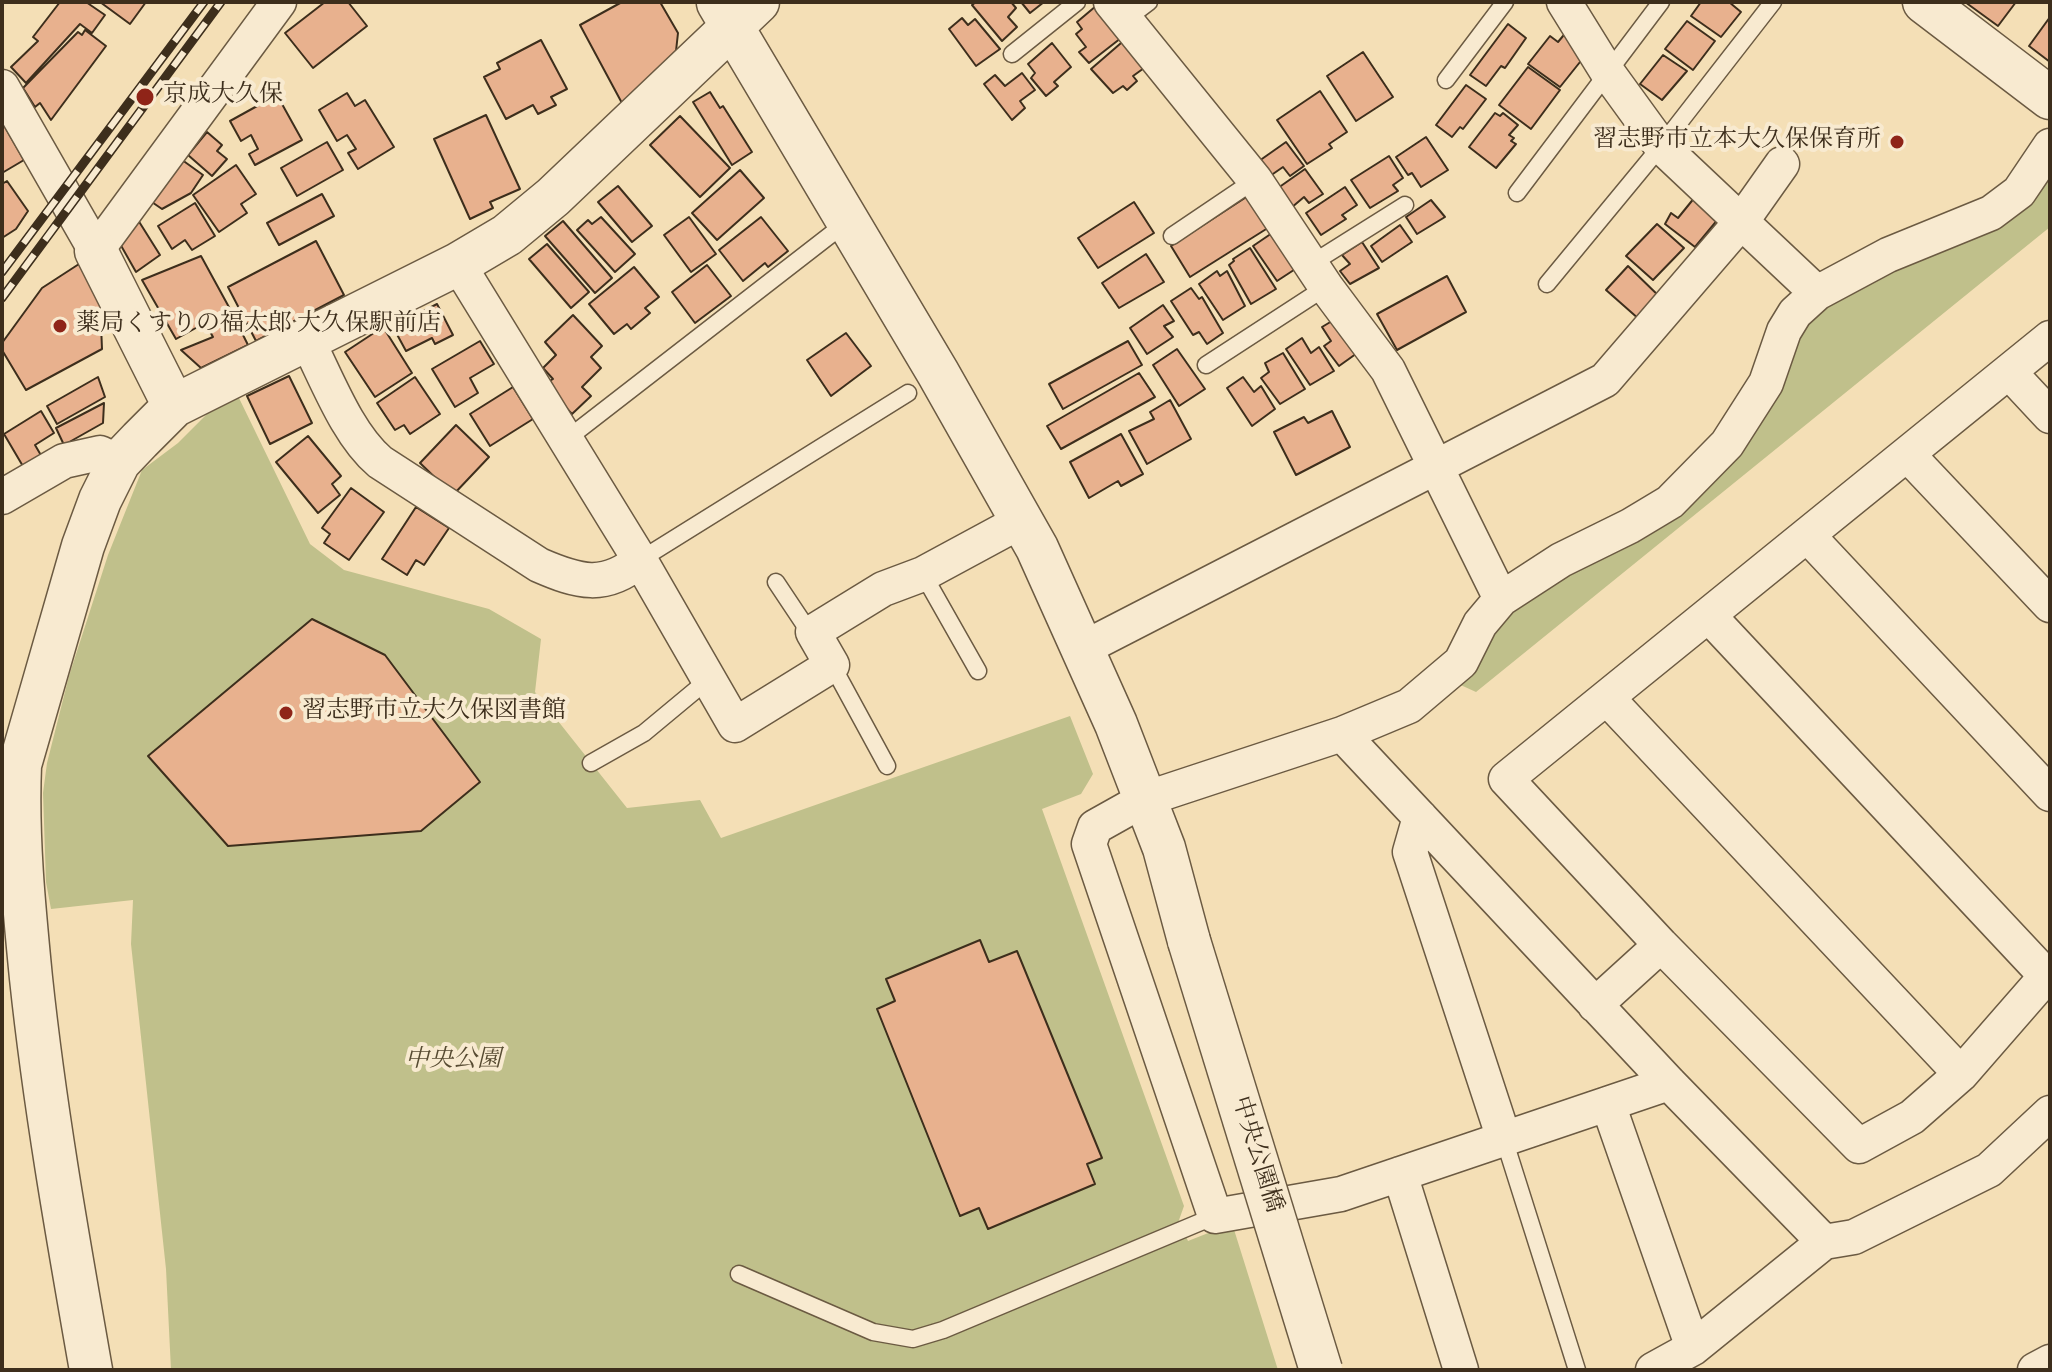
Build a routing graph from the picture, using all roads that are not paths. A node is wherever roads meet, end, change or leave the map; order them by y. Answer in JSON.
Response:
{"nodes":[{"id":1,"x":279,"y":2,"type":"edge"},
{"id":2,"x":1077,"y":2,"type":"edge"},
{"id":3,"x":1505,"y":2,"type":"edge"},
{"id":4,"x":1564,"y":2,"type":"edge"},
{"id":5,"x":1661,"y":2,"type":"edge"},
{"id":6,"x":1773,"y":2,"type":"edge"},
{"id":7,"x":1924,"y":2,"type":"edge"},
{"id":8,"x":1128,"y":8,"type":"edge"},
{"id":9,"x":736,"y":11,"type":"edge"},
{"id":10,"x":1012,"y":54,"type":"dead end"},
{"id":11,"x":1608,"y":73,"type":"junction"},
{"id":12,"x":1446,"y":80,"type":"dead end"},
{"id":13,"x":2,"y":87,"type":"edge"},
{"id":14,"x":2050,"y":98,"type":"edge"},
{"id":15,"x":1661,"y":146,"type":"junction"},
{"id":16,"x":2050,"y":146,"type":"edge"},
{"id":17,"x":1782,"y":164,"type":"dead end"},
{"id":18,"x":1255,"y":180,"type":"junction"},
{"id":19,"x":1517,"y":193,"type":"dead end"},
{"id":20,"x":1405,"y":205,"type":"dead end"},
{"id":21,"x":847,"y":222,"type":"junction"},
{"id":22,"x":1741,"y":222,"type":"junction"},
{"id":23,"x":1172,"y":236,"type":"dead end"},
{"id":24,"x":96,"y":251,"type":"junction"},
{"id":25,"x":458,"y":264,"type":"junction"},
{"id":26,"x":1318,"y":276,"type":"junction"},
{"id":27,"x":1547,"y":284,"type":"dead end"},
{"id":28,"x":1817,"y":293,"type":"junction"},
{"id":29,"x":2050,"y":338,"type":"edge"},
{"id":30,"x":307,"y":340,"type":"junction"},
{"id":31,"x":1206,"y":365,"type":"dead end"},
{"id":32,"x":2009,"y":372,"type":"junction"},
{"id":33,"x":908,"y":393,"type":"dead end"},
{"id":34,"x":174,"y":406,"type":"junction"},
{"id":35,"x":2050,"y":416,"type":"edge"},
{"id":36,"x":567,"y":439,"type":"junction"},
{"id":37,"x":1908,"y":455,"type":"junction"},
{"id":38,"x":119,"y":462,"type":"junction"},
{"id":39,"x":1436,"y":469,"type":"junction"},
{"id":40,"x":2,"y":497,"type":"edge"},
{"id":41,"x":1023,"y":520,"type":"junction"},
{"id":42,"x":1808,"y":536,"type":"junction"},
{"id":43,"x":640,"y":560,"type":"junction"},
{"id":44,"x":923,"y":574,"type":"junction"},
{"id":45,"x":776,"y":582,"type":"dead end"},
{"id":46,"x":1501,"y":599,"type":"junction"},
{"id":47,"x":2050,"y":605,"type":"edge"},
{"id":48,"x":1709,"y":616,"type":"junction"},
{"id":49,"x":813,"y":632,"type":"junction"},
{"id":50,"x":1082,"y":649,"type":"junction"},
{"id":51,"x":832,"y":665,"type":"junction"},
{"id":52,"x":978,"y":671,"type":"dead end"},
{"id":53,"x":709,"y":679,"type":"junction"},
{"id":54,"x":1607,"y":698,"type":"junction"},
{"id":55,"x":1342,"y":734,"type":"junction"},
{"id":56,"x":591,"y":763,"type":"dead end"},
{"id":57,"x":887,"y":766,"type":"dead end"},
{"id":58,"x":2050,"y":794,"type":"edge"},
{"id":59,"x":1145,"y":799,"type":"junction"},
{"id":60,"x":1420,"y":817,"type":"junction"},
{"id":61,"x":1661,"y":945,"type":"junction"},
{"id":62,"x":2049,"y":976,"type":"edge"},
{"id":63,"x":1595,"y":1005,"type":"junction"},
{"id":64,"x":1961,"y":1074,"type":"junction"},
{"id":65,"x":1669,"y":1083,"type":"junction"},
{"id":66,"x":1608,"y":1104,"type":"junction"},
{"id":67,"x":2050,"y":1113,"type":"edge"},
{"id":68,"x":1504,"y":1139,"type":"junction"},
{"id":69,"x":1400,"y":1174,"type":"junction"},
{"id":70,"x":1215,"y":1216,"type":"junction"},
{"id":71,"x":1824,"y":1242,"type":"junction"},
{"id":72,"x":739,"y":1274,"type":"dead end"},
{"id":73,"x":1693,"y":1348,"type":"junction"},
{"id":74,"x":2050,"y":1362,"type":"edge"},
{"id":75,"x":91,"y":1370,"type":"edge"},
{"id":76,"x":1321,"y":1370,"type":"edge"},
{"id":77,"x":1461,"y":1370,"type":"edge"},
{"id":78,"x":1577,"y":1370,"type":"edge"},
{"id":79,"x":1653,"y":1370,"type":"edge"},
{"id":80,"x":2035,"y":1370,"type":"edge"}],
"edges":[{"from":1,"to":24,"type":"street"},
{"from":2,"to":10,"type":"lane"},
{"from":3,"to":12,"type":"lane"},
{"from":4,"to":11,"type":"street"},
{"from":5,"to":11,"type":"lane"},
{"from":6,"to":15,"type":"lane"},
{"from":7,"to":14,"type":"street"},
{"from":8,"to":18,"type":"street"},
{"from":9,"to":21,"type":"street","name":"中央公園橋"},
{"from":9,"to":25,"type":"street"},
{"from":11,"to":15,"type":"street"},
{"from":11,"to":19,"type":"lane"},
{"from":13,"to":24,"type":"street"},
{"from":15,"to":22,"type":"street"},
{"from":15,"to":27,"type":"lane"},
{"from":16,"to":28,"type":"street"},
{"from":17,"to":22,"type":"street"},
{"from":18,"to":23,"type":"lane"},
{"from":18,"to":26,"type":"street"},
{"from":20,"to":26,"type":"lane"},
{"from":21,"to":36,"type":"lane"},
{"from":21,"to":41,"type":"street","name":"中央公園橋"},
{"from":22,"to":28,"type":"street"},
{"from":22,"to":39,"type":"street"},
{"from":24,"to":34,"type":"street"},
{"from":25,"to":30,"type":"street"},
{"from":25,"to":36,"type":"street"},
{"from":26,"to":31,"type":"lane"},
{"from":26,"to":39,"type":"street"},
{"from":28,"to":46,"type":"street"},
{"from":29,"to":32,"type":"street"},
{"from":30,"to":34,"type":"street"},
{"from":30,"to":43,"type":"street"},
{"from":32,"to":35,"type":"street"},
{"from":32,"to":37,"type":"street"},
{"from":33,"to":43,"type":"lane"},
{"from":34,"to":38,"type":"street"},
{"from":36,"to":43,"type":"street"},
{"from":37,"to":42,"type":"street"},
{"from":37,"to":47,"type":"street"},
{"from":38,"to":40,"type":"street"},
{"from":38,"to":75,"type":"street"},
{"from":39,"to":46,"type":"street"},
{"from":39,"to":50,"type":"street"},
{"from":41,"to":44,"type":"street"},
{"from":41,"to":50,"type":"street","name":"中央公園橋"},
{"from":42,"to":48,"type":"street"},
{"from":42,"to":58,"type":"street"},
{"from":43,"to":53,"type":"street"},
{"from":44,"to":49,"type":"street"},
{"from":44,"to":52,"type":"lane"},
{"from":45,"to":49,"type":"lane"},
{"from":46,"to":55,"type":"street"},
{"from":48,"to":54,"type":"street"},
{"from":48,"to":62,"type":"street"},
{"from":49,"to":51,"type":"street"},
{"from":50,"to":59,"type":"street","name":"中央公園橋"},
{"from":51,"to":53,"type":"street"},
{"from":51,"to":57,"type":"lane"},
{"from":53,"to":56,"type":"lane"},
{"from":54,"to":61,"type":"street"},
{"from":54,"to":64,"type":"street"},
{"from":55,"to":59,"type":"street"},
{"from":55,"to":60,"type":"street"},
{"from":59,"to":70,"type":"street"},
{"from":59,"to":76,"type":"street","name":"中央公園橋","bridge":true},
{"from":60,"to":63,"type":"street"},
{"from":60,"to":68,"type":"street"},
{"from":61,"to":63,"type":"street"},
{"from":61,"to":64,"type":"street"},
{"from":62,"to":64,"type":"street"},
{"from":63,"to":65,"type":"street"},
{"from":65,"to":66,"type":"street"},
{"from":65,"to":71,"type":"street"},
{"from":66,"to":68,"type":"street"},
{"from":66,"to":73,"type":"street"},
{"from":67,"to":71,"type":"street"},
{"from":68,"to":69,"type":"street"},
{"from":68,"to":78,"type":"lane"},
{"from":69,"to":70,"type":"street"},
{"from":69,"to":77,"type":"street"},
{"from":70,"to":72,"type":"lane"},
{"from":71,"to":73,"type":"street"},
{"from":73,"to":79,"type":"street"},
{"from":74,"to":80,"type":"street"}]}
